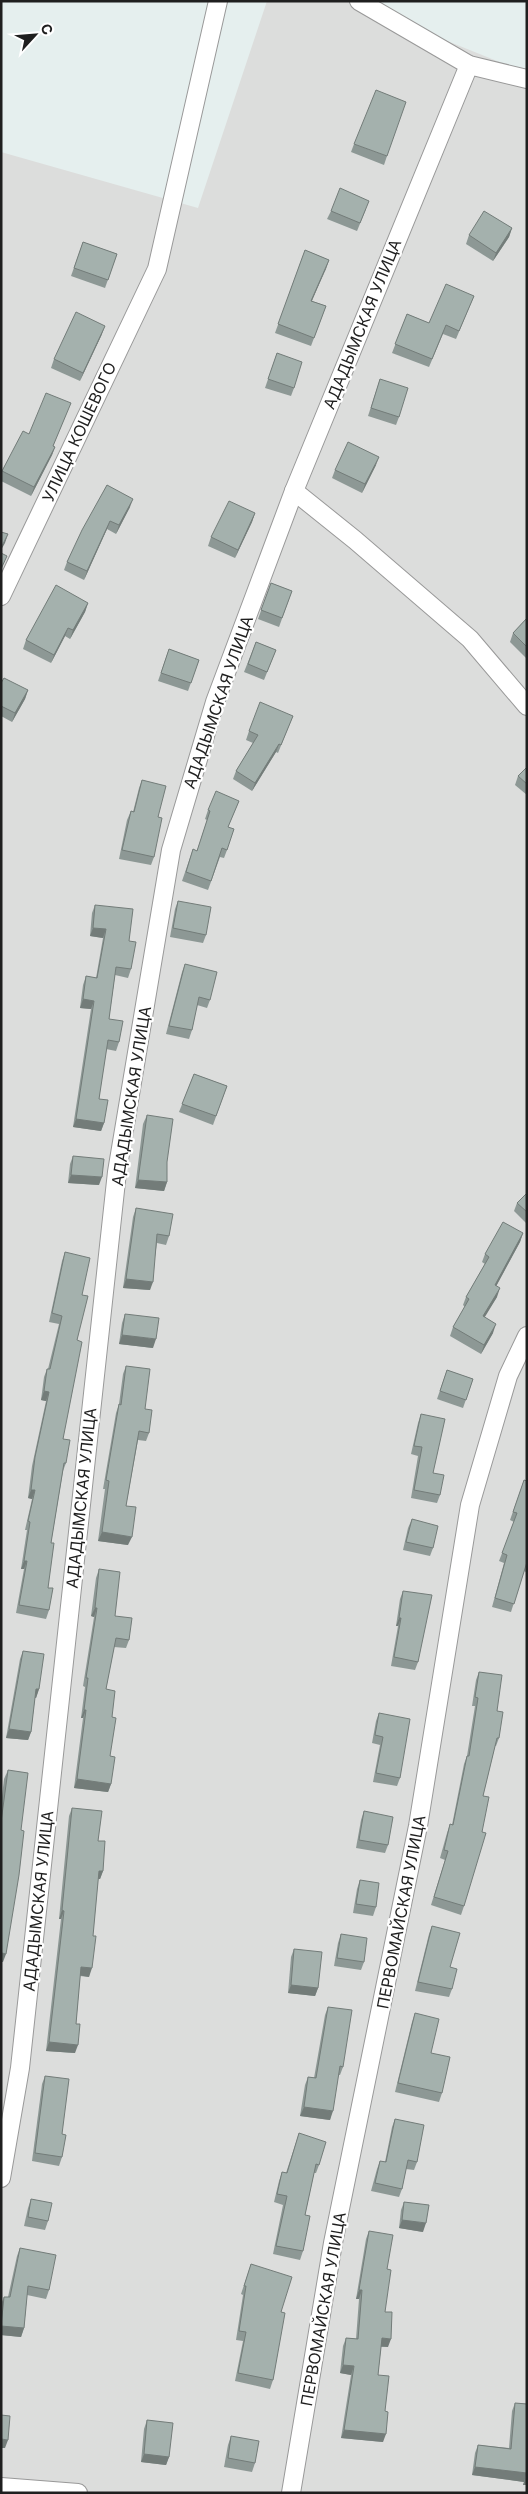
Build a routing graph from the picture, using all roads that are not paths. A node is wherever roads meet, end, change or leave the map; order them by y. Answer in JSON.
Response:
{"nodes":[{"id":1,"x":218,"y":1,"type":"edge"},
{"id":2,"x":359,"y":1,"type":"edge"},
{"id":3,"x":469,"y":65,"type":"junction"},
{"id":4,"x":527,"y":78,"type":"edge"},
{"id":5,"x":294,"y":491,"type":"junction"},
{"id":6,"x":1,"y":596,"type":"edge"},
{"id":7,"x":527,"y":706,"type":"edge"},
{"id":8,"x":527,"y":1336,"type":"edge"},
{"id":9,"x":1,"y":2178,"type":"edge"},
{"id":10,"x":1,"y":2488,"type":"edge"},
{"id":11,"x":78,"y":2493,"type":"edge"},
{"id":12,"x":291,"y":2493,"type":"edge"}],
"edges":[{"from":1,"to":6,"type":"street","name":"УЛИЦА КОШЕВОГО"},
{"from":2,"to":3,"type":"street"},
{"from":3,"to":4,"type":"street"},
{"from":3,"to":5,"type":"street","name":"АДАДЫМСКАЯ УЛИЦА"},
{"from":5,"to":7,"type":"street"},
{"from":5,"to":9,"type":"street","name":"АДАДЫМСКАЯ УЛИЦА"},
{"from":8,"to":12,"type":"street","name":"ПЕРВОМАЙСКАЯ УЛИЦА"},
{"from":10,"to":11,"type":"street"}]}
